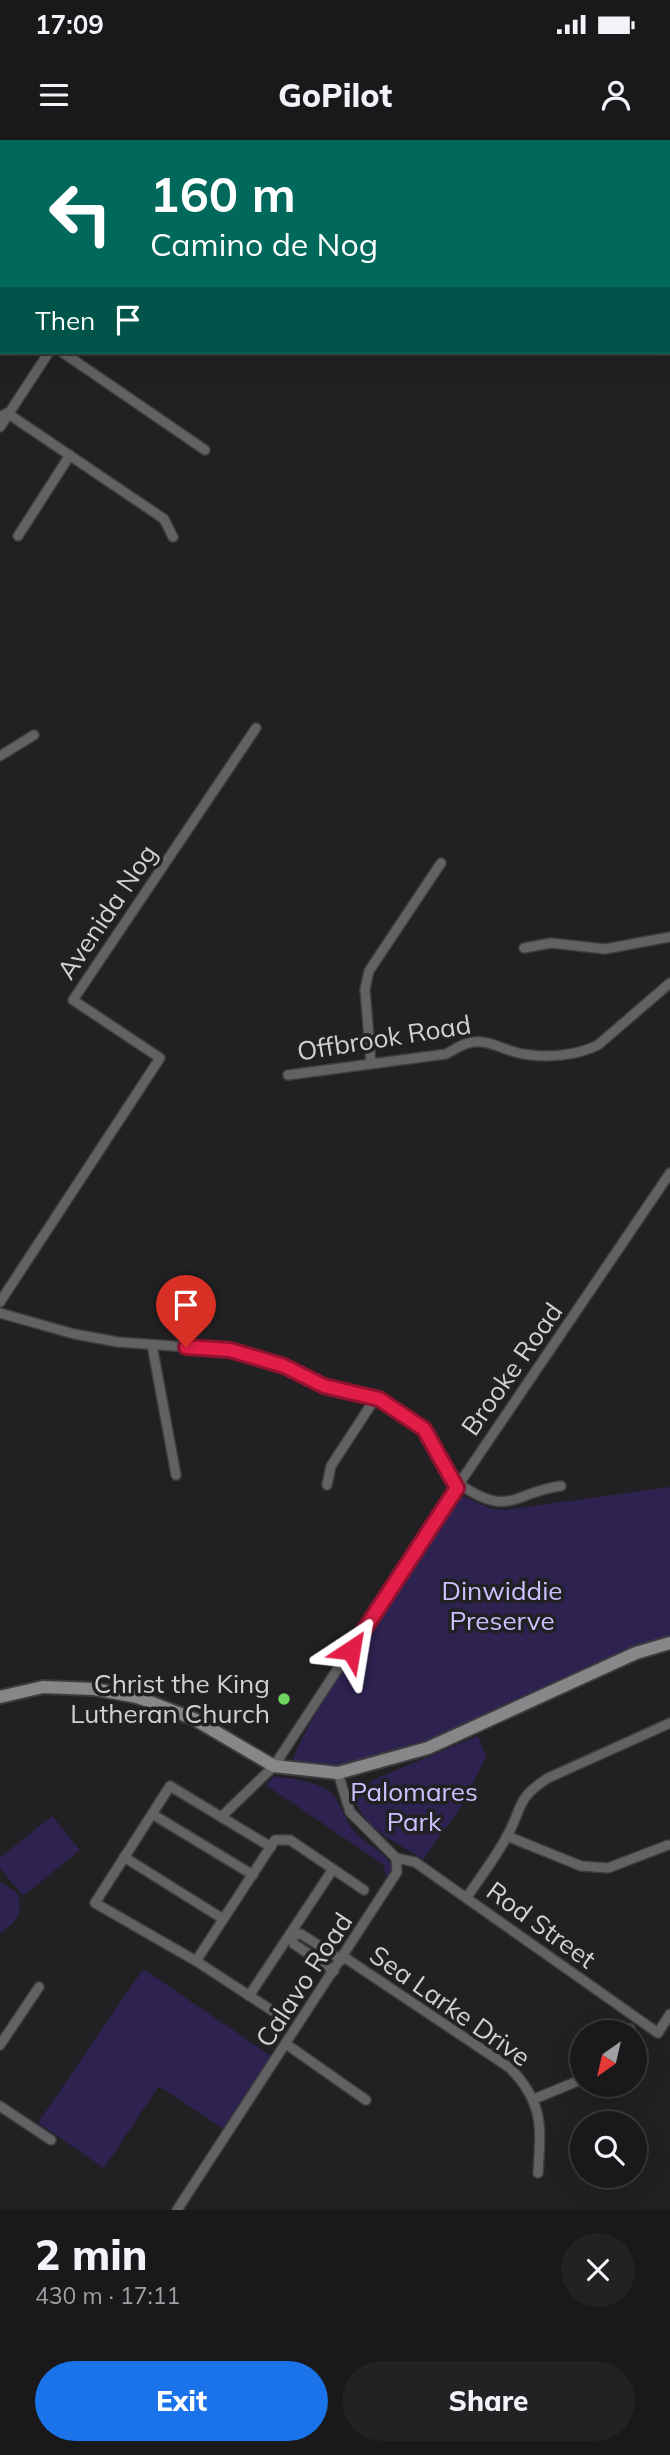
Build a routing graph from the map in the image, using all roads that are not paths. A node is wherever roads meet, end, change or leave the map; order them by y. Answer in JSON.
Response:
{"nodes":[{"id":1,"x":48,"y":354,"type":"edge"},
{"id":2,"x":65,"y":354,"type":"edge"},
{"id":3,"x":4,"y":415,"type":"edge"},
{"id":4,"x":0,"y":426,"type":"edge"},
{"id":5,"x":205,"y":450,"type":"dead end"},
{"id":6,"x":70,"y":455,"type":"junction"},
{"id":7,"x":18,"y":536,"type":"dead end"},
{"id":8,"x":173,"y":537,"type":"dead end"},
{"id":9,"x":256,"y":728,"type":"dead end"},
{"id":10,"x":34,"y":735,"type":"dead end"},
{"id":11,"x":0,"y":756,"type":"edge"},
{"id":12,"x":441,"y":863,"type":"dead end"},
{"id":13,"x":670,"y":937,"type":"edge"},
{"id":14,"x":524,"y":948,"type":"dead end"},
{"id":15,"x":670,"y":983,"type":"edge"},
{"id":16,"x":371,"y":1064,"type":"junction"},
{"id":17,"x":288,"y":1075,"type":"dead end"},
{"id":18,"x":670,"y":1173,"type":"edge"},
{"id":19,"x":0,"y":1302,"type":"edge"},
{"id":20,"x":0,"y":1313,"type":"edge"},
{"id":21,"x":152,"y":1345,"type":"junction"},
{"id":22,"x":376,"y":1397,"type":"junction"},
{"id":23,"x":176,"y":1475,"type":"dead end"},
{"id":24,"x":327,"y":1485,"type":"dead end"},
{"id":25,"x":458,"y":1486,"type":"junction"},
{"id":26,"x":561,"y":1486,"type":"dead end"},
{"id":27,"x":670,"y":1643,"type":"edge"},
{"id":28,"x":0,"y":1697,"type":"edge"},
{"id":29,"x":670,"y":1723,"type":"edge"},
{"id":30,"x":274,"y":1766,"type":"junction"},
{"id":31,"x":338,"y":1773,"type":"junction"},
{"id":32,"x":152,"y":1814,"type":"junction"},
{"id":33,"x":222,"y":1817,"type":"junction"},
{"id":34,"x":507,"y":1836,"type":"junction"},
{"id":35,"x":668,"y":1845,"type":"dead end"},
{"id":36,"x":271,"y":1847,"type":"junction"},
{"id":37,"x":124,"y":1857,"type":"junction"},
{"id":38,"x":396,"y":1858,"type":"junction"},
{"id":39,"x":333,"y":1869,"type":"junction"},
{"id":40,"x":253,"y":1874,"type":"junction"},
{"id":41,"x":364,"y":1890,"type":"dead end"},
{"id":42,"x":467,"y":1897,"type":"junction"},
{"id":43,"x":223,"y":1919,"type":"junction"},
{"id":44,"x":291,"y":1934,"type":"junction"},
{"id":45,"x":343,"y":1959,"type":"junction"},
{"id":46,"x":196,"y":1961,"type":"junction"},
{"id":47,"x":334,"y":1971,"type":"junction"},
{"id":48,"x":39,"y":1987,"type":"dead end"},
{"id":49,"x":248,"y":1996,"type":"junction"},
{"id":50,"x":670,"y":2014,"type":"edge"},
{"id":51,"x":282,"y":2017,"type":"dead end"},
{"id":52,"x":286,"y":2044,"type":"junction"},
{"id":53,"x":0,"y":2045,"type":"edge"},
{"id":54,"x":570,"y":2084,"type":"edge"},
{"id":55,"x":366,"y":2099,"type":"dead end"},
{"id":56,"x":534,"y":2099,"type":"junction"},
{"id":57,"x":0,"y":2106,"type":"edge"},
{"id":58,"x":51,"y":2140,"type":"dead end"},
{"id":59,"x":538,"y":2173,"type":"dead end"},
{"id":60,"x":177,"y":2210,"type":"edge"}],
"edges":[{"from":1,"to":3,"type":"street"},
{"from":2,"to":5,"type":"street"},
{"from":3,"to":4,"type":"street"},
{"from":3,"to":6,"type":"street"},
{"from":6,"to":7,"type":"street"},
{"from":6,"to":8,"type":"street"},
{"from":9,"to":19,"type":"street","name":"Avenida Nog"},
{"from":10,"to":11,"type":"street"},
{"from":12,"to":16,"type":"street"},
{"from":13,"to":14,"type":"street"},
{"from":15,"to":16,"type":"street","name":"Offbrook Road"},
{"from":16,"to":17,"type":"street","name":"Offbrook Road"},
{"from":18,"to":25,"type":"street","name":"Brooke Road"},
{"from":20,"to":21,"type":"street"},
{"from":21,"to":22,"type":"street"},
{"from":21,"to":23,"type":"street"},
{"from":22,"to":24,"type":"street"},
{"from":22,"to":25,"type":"street"},
{"from":25,"to":26,"type":"street"},
{"from":25,"to":30,"type":"street","name":"Brooke Road"},
{"from":27,"to":31,"type":"main road"},
{"from":28,"to":30,"type":"main road"},
{"from":29,"to":34,"type":"street"},
{"from":30,"to":31,"type":"main road"},
{"from":30,"to":33,"type":"street","name":"Brooke Road"},
{"from":31,"to":38,"type":"street"},
{"from":32,"to":33,"type":"street"},
{"from":32,"to":37,"type":"street"},
{"from":32,"to":40,"type":"street"},
{"from":33,"to":36,"type":"street"},
{"from":34,"to":35,"type":"street"},
{"from":34,"to":42,"type":"street"},
{"from":36,"to":39,"type":"street"},
{"from":36,"to":40,"type":"street"},
{"from":37,"to":43,"type":"street"},
{"from":37,"to":46,"type":"street"},
{"from":38,"to":42,"type":"street","name":"Rod Street"},
{"from":38,"to":45,"type":"street","name":"Calavo Road"},
{"from":39,"to":41,"type":"street"},
{"from":39,"to":44,"type":"street"},
{"from":40,"to":43,"type":"street"},
{"from":42,"to":50,"type":"street","name":"Rod Street"},
{"from":43,"to":46,"type":"street"},
{"from":44,"to":45,"type":"street","name":"Sea Larke Drive"},
{"from":44,"to":47,"type":"street"},
{"from":44,"to":49,"type":"street"},
{"from":45,"to":47,"type":"street","name":"Calavo Road"},
{"from":45,"to":56,"type":"street","name":"Sea Larke Drive"},
{"from":46,"to":49,"type":"street"},
{"from":47,"to":52,"type":"street","name":"Calavo Road"},
{"from":48,"to":53,"type":"street"},
{"from":49,"to":51,"type":"street"},
{"from":52,"to":55,"type":"street"},
{"from":52,"to":60,"type":"street","name":"Calavo Road"},
{"from":54,"to":56,"type":"street"},
{"from":56,"to":59,"type":"street","name":"Sea Larke Drive"},
{"from":57,"to":58,"type":"street"}]}
